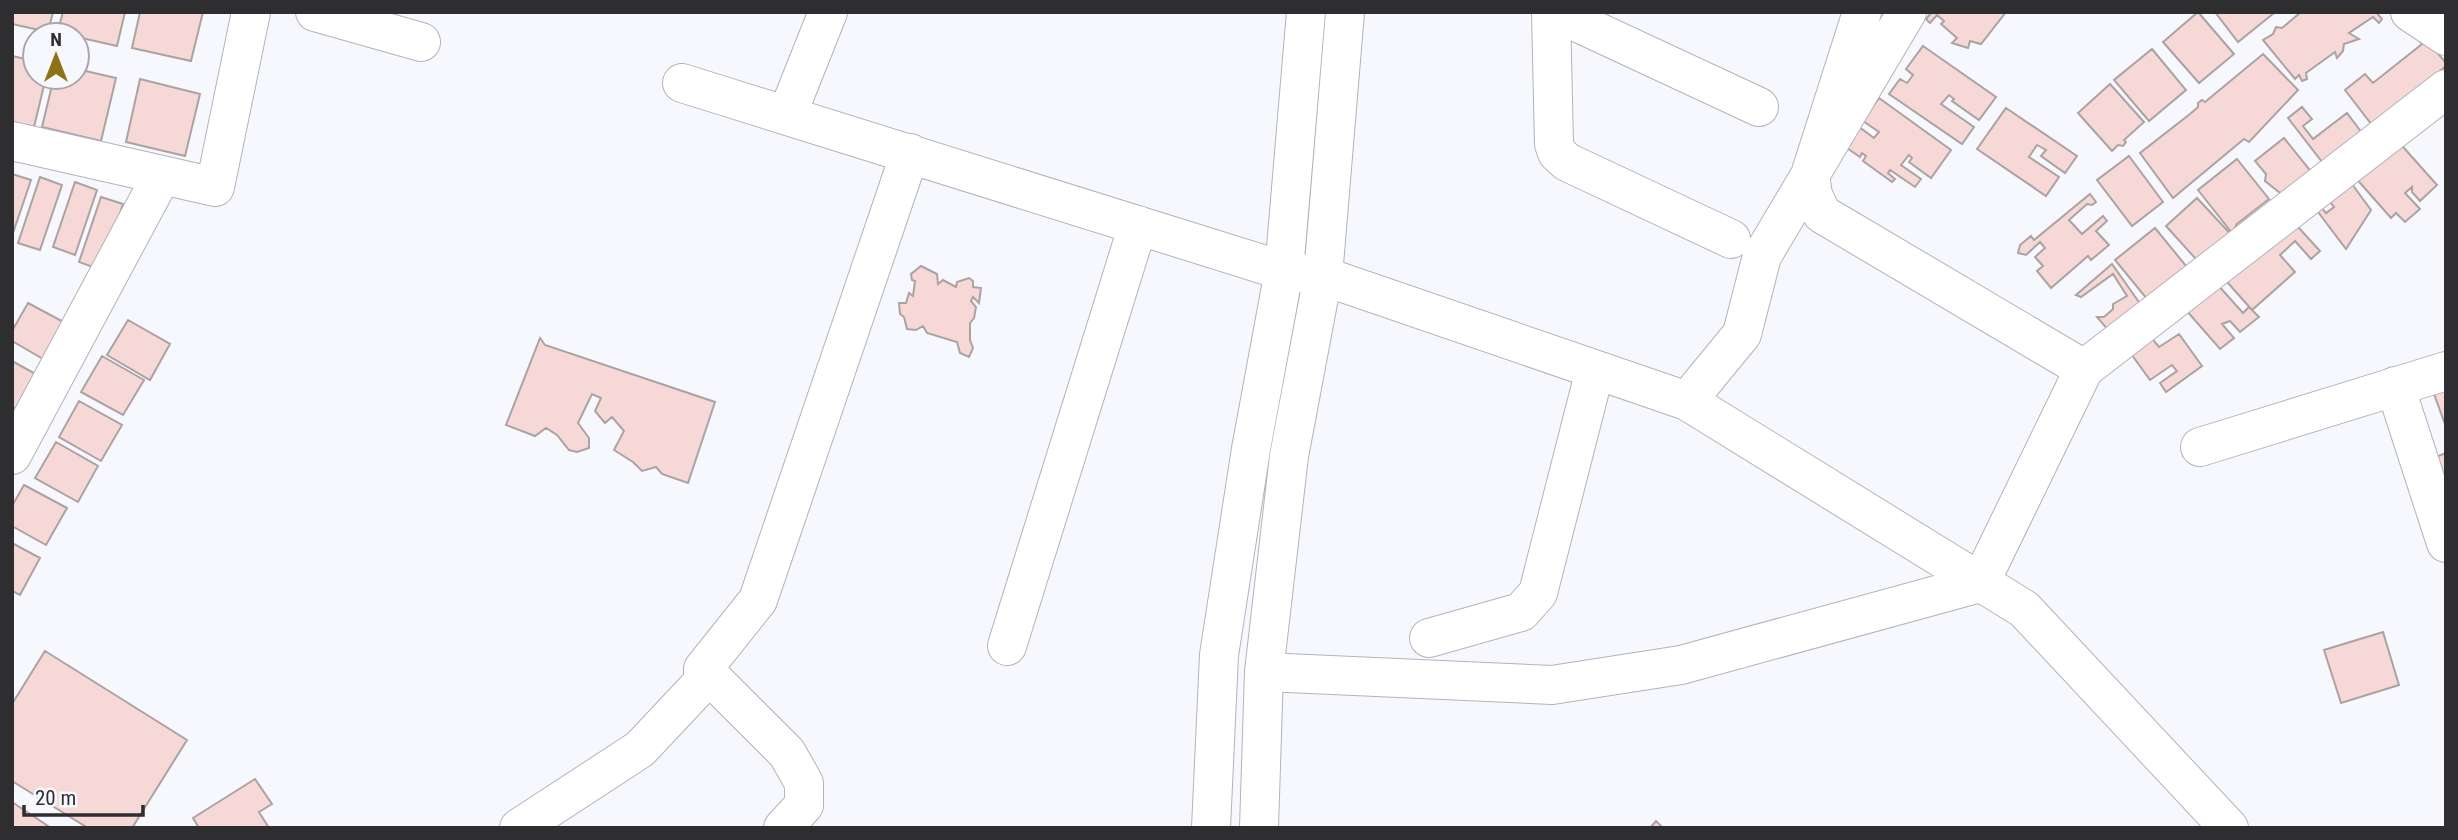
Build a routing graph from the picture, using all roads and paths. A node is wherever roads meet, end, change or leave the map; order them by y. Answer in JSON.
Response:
{"nodes":[{"id":1,"x":251,"y":12,"type":"edge"},
{"id":2,"x":315,"y":12,"type":"edge"},
{"id":3,"x":828,"y":12,"type":"edge"},
{"id":4,"x":1306,"y":12,"type":"edge"},
{"id":5,"x":1345,"y":12,"type":"edge"},
{"id":6,"x":1553,"y":12,"type":"edge"},
{"id":7,"x":1862,"y":12,"type":"edge"},
{"id":8,"x":1907,"y":12,"type":"edge"},
{"id":9,"x":2410,"y":12,"type":"edge"},
{"id":10,"x":2446,"y":36,"type":"edge"},
{"id":11,"x":421,"y":42,"type":"dead end"},
{"id":12,"x":682,"y":83,"type":"dead end"},
{"id":13,"x":2446,"y":89,"type":"edge"},
{"id":14,"x":1759,"y":107,"type":"dead end"},
{"id":15,"x":787,"y":115,"type":"junction"},
{"id":16,"x":12,"y":141,"type":"edge"},
{"id":17,"x":911,"y":153,"type":"junction"},
{"id":18,"x":162,"y":175,"type":"junction"},
{"id":19,"x":1810,"y":176,"type":"junction"},
{"id":20,"x":1139,"y":225,"type":"junction"},
{"id":21,"x":1731,"y":239,"type":"dead end"},
{"id":22,"x":1284,"y":271,"type":"junction"},
{"id":23,"x":1323,"y":276,"type":"junction"},
{"id":24,"x":2084,"y":369,"type":"junction"},
{"id":25,"x":1595,"y":370,"type":"junction"},
{"id":26,"x":2446,"y":371,"type":"edge"},
{"id":27,"x":2395,"y":386,"type":"junction"},
{"id":28,"x":1687,"y":401,"type":"junction"},
{"id":29,"x":2200,"y":447,"type":"dead end"},
{"id":30,"x":12,"y":455,"type":"edge"},
{"id":31,"x":2446,"y":543,"type":"edge"},
{"id":32,"x":1980,"y":583,"type":"junction"},
{"id":33,"x":1429,"y":638,"type":"dead end"},
{"id":34,"x":1007,"y":646,"type":"dead end"},
{"id":35,"x":702,"y":668,"type":"junction"},
{"id":36,"x":1264,"y":672,"type":"junction"},
{"id":37,"x":519,"y":828,"type":"edge"},
{"id":38,"x":783,"y":828,"type":"edge"},
{"id":39,"x":1211,"y":828,"type":"edge"},
{"id":40,"x":1259,"y":828,"type":"edge"},
{"id":41,"x":2229,"y":828,"type":"edge"}],
"edges":[{"from":1,"to":18,"type":"street"},
{"from":2,"to":11,"type":"street"},
{"from":3,"to":15,"type":"street"},
{"from":4,"to":22,"type":"street"},
{"from":5,"to":23,"type":"street"},
{"from":6,"to":14,"type":"street"},
{"from":6,"to":21,"type":"street"},
{"from":7,"to":19,"type":"street"},
{"from":8,"to":19,"type":"street"},
{"from":9,"to":10,"type":"street"},
{"from":12,"to":15,"type":"street"},
{"from":13,"to":24,"type":"street"},
{"from":15,"to":17,"type":"street"},
{"from":16,"to":18,"type":"street"},
{"from":17,"to":20,"type":"street"},
{"from":17,"to":35,"type":"street"},
{"from":18,"to":30,"type":"street"},
{"from":19,"to":24,"type":"street"},
{"from":19,"to":28,"type":"street"},
{"from":20,"to":22,"type":"street"},
{"from":20,"to":34,"type":"street"},
{"from":22,"to":23,"type":"street"},
{"from":22,"to":39,"type":"street"},
{"from":23,"to":25,"type":"street"},
{"from":23,"to":36,"type":"street"},
{"from":24,"to":32,"type":"street"},
{"from":25,"to":28,"type":"street"},
{"from":25,"to":33,"type":"street"},
{"from":26,"to":27,"type":"street"},
{"from":27,"to":29,"type":"street"},
{"from":27,"to":31,"type":"street"},
{"from":28,"to":32,"type":"street"},
{"from":32,"to":36,"type":"street"},
{"from":32,"to":41,"type":"street"},
{"from":35,"to":37,"type":"street"},
{"from":35,"to":38,"type":"street"},
{"from":36,"to":40,"type":"street"}]}
